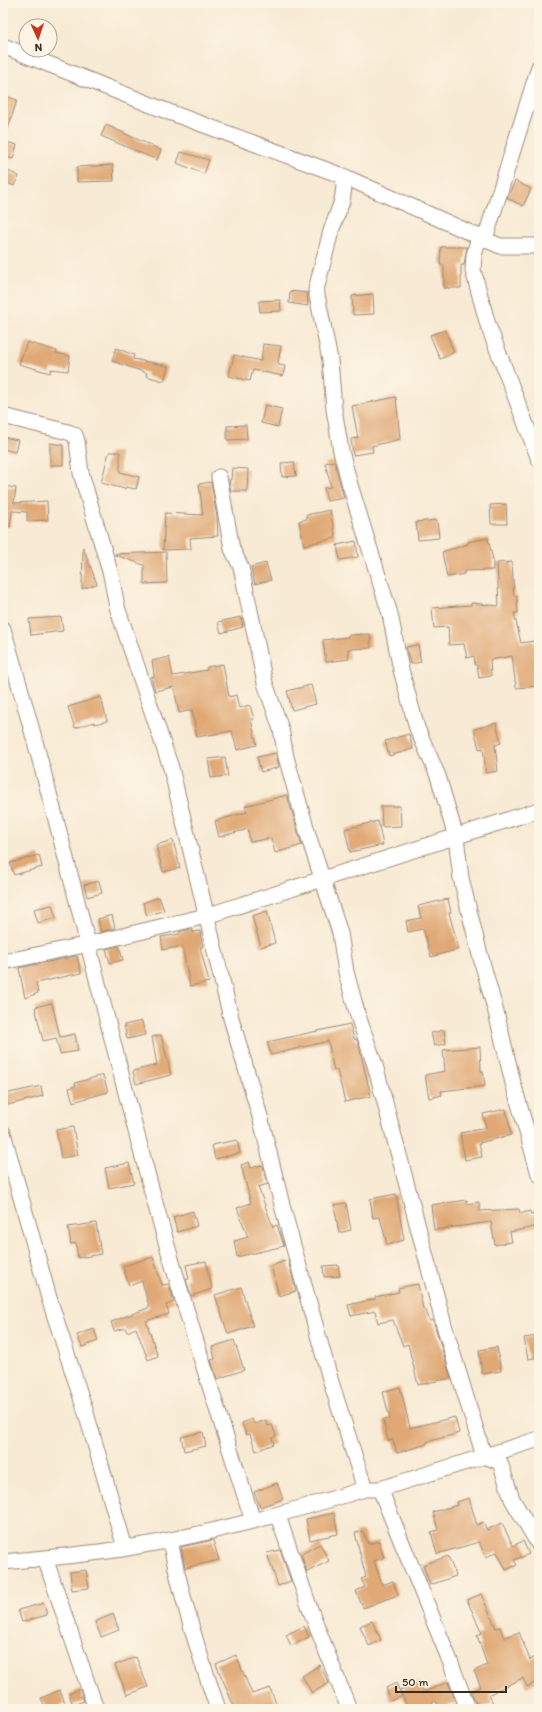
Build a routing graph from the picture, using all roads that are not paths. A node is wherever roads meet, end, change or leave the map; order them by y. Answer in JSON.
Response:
{"nodes":[{"id":1,"x":3,"y":46,"type":"edge"},
{"id":2,"x":539,"y":67,"type":"edge"},
{"id":3,"x":343,"y":176,"type":"junction"},
{"id":4,"x":482,"y":238,"type":"junction"},
{"id":5,"x":539,"y":246,"type":"edge"},
{"id":6,"x":3,"y":416,"type":"edge"},
{"id":7,"x":539,"y":459,"type":"edge"},
{"id":8,"x":220,"y":477,"type":"dead end"},
{"id":9,"x":3,"y":629,"type":"edge"},
{"id":10,"x":539,"y":810,"type":"edge"},
{"id":11,"x":456,"y":837,"type":"junction"},
{"id":12,"x":323,"y":879,"type":"junction"},
{"id":13,"x":206,"y":916,"type":"junction"},
{"id":14,"x":89,"y":944,"type":"junction"},
{"id":15,"x":3,"y":962,"type":"edge"},
{"id":16,"x":3,"y":1133,"type":"edge"},
{"id":17,"x":539,"y":1174,"type":"edge"},
{"id":18,"x":539,"y":1439,"type":"edge"},
{"id":19,"x":484,"y":1456,"type":"junction"},
{"id":20,"x":372,"y":1489,"type":"junction"},
{"id":21,"x":278,"y":1516,"type":"junction"},
{"id":22,"x":253,"y":1521,"type":"junction"},
{"id":23,"x":170,"y":1540,"type":"junction"},
{"id":24,"x":539,"y":1545,"type":"edge"},
{"id":25,"x":125,"y":1548,"type":"junction"},
{"id":26,"x":45,"y":1558,"type":"junction"},
{"id":27,"x":3,"y":1562,"type":"edge"},
{"id":28,"x":96,"y":1709,"type":"edge"},
{"id":29,"x":218,"y":1709,"type":"edge"},
{"id":30,"x":349,"y":1709,"type":"edge"},
{"id":31,"x":468,"y":1709,"type":"edge"}],
"edges":[{"from":1,"to":3,"type":"street"},
{"from":2,"to":4,"type":"street"},
{"from":3,"to":4,"type":"street"},
{"from":3,"to":11,"type":"street"},
{"from":4,"to":5,"type":"street"},
{"from":4,"to":7,"type":"street"},
{"from":6,"to":13,"type":"street"},
{"from":8,"to":12,"type":"street"},
{"from":9,"to":14,"type":"street"},
{"from":10,"to":11,"type":"street"},
{"from":11,"to":12,"type":"street"},
{"from":11,"to":17,"type":"street"},
{"from":12,"to":13,"type":"street"},
{"from":12,"to":19,"type":"street"},
{"from":13,"to":14,"type":"street"},
{"from":13,"to":20,"type":"street"},
{"from":14,"to":15,"type":"street"},
{"from":14,"to":22,"type":"street"},
{"from":16,"to":25,"type":"street"},
{"from":18,"to":19,"type":"street"},
{"from":19,"to":20,"type":"street"},
{"from":19,"to":24,"type":"street"},
{"from":20,"to":21,"type":"street"},
{"from":20,"to":31,"type":"street"},
{"from":21,"to":22,"type":"street"},
{"from":21,"to":30,"type":"street"},
{"from":22,"to":23,"type":"street"},
{"from":23,"to":25,"type":"street"},
{"from":23,"to":29,"type":"street"},
{"from":25,"to":26,"type":"street"},
{"from":26,"to":27,"type":"street"},
{"from":26,"to":28,"type":"street"}]}
